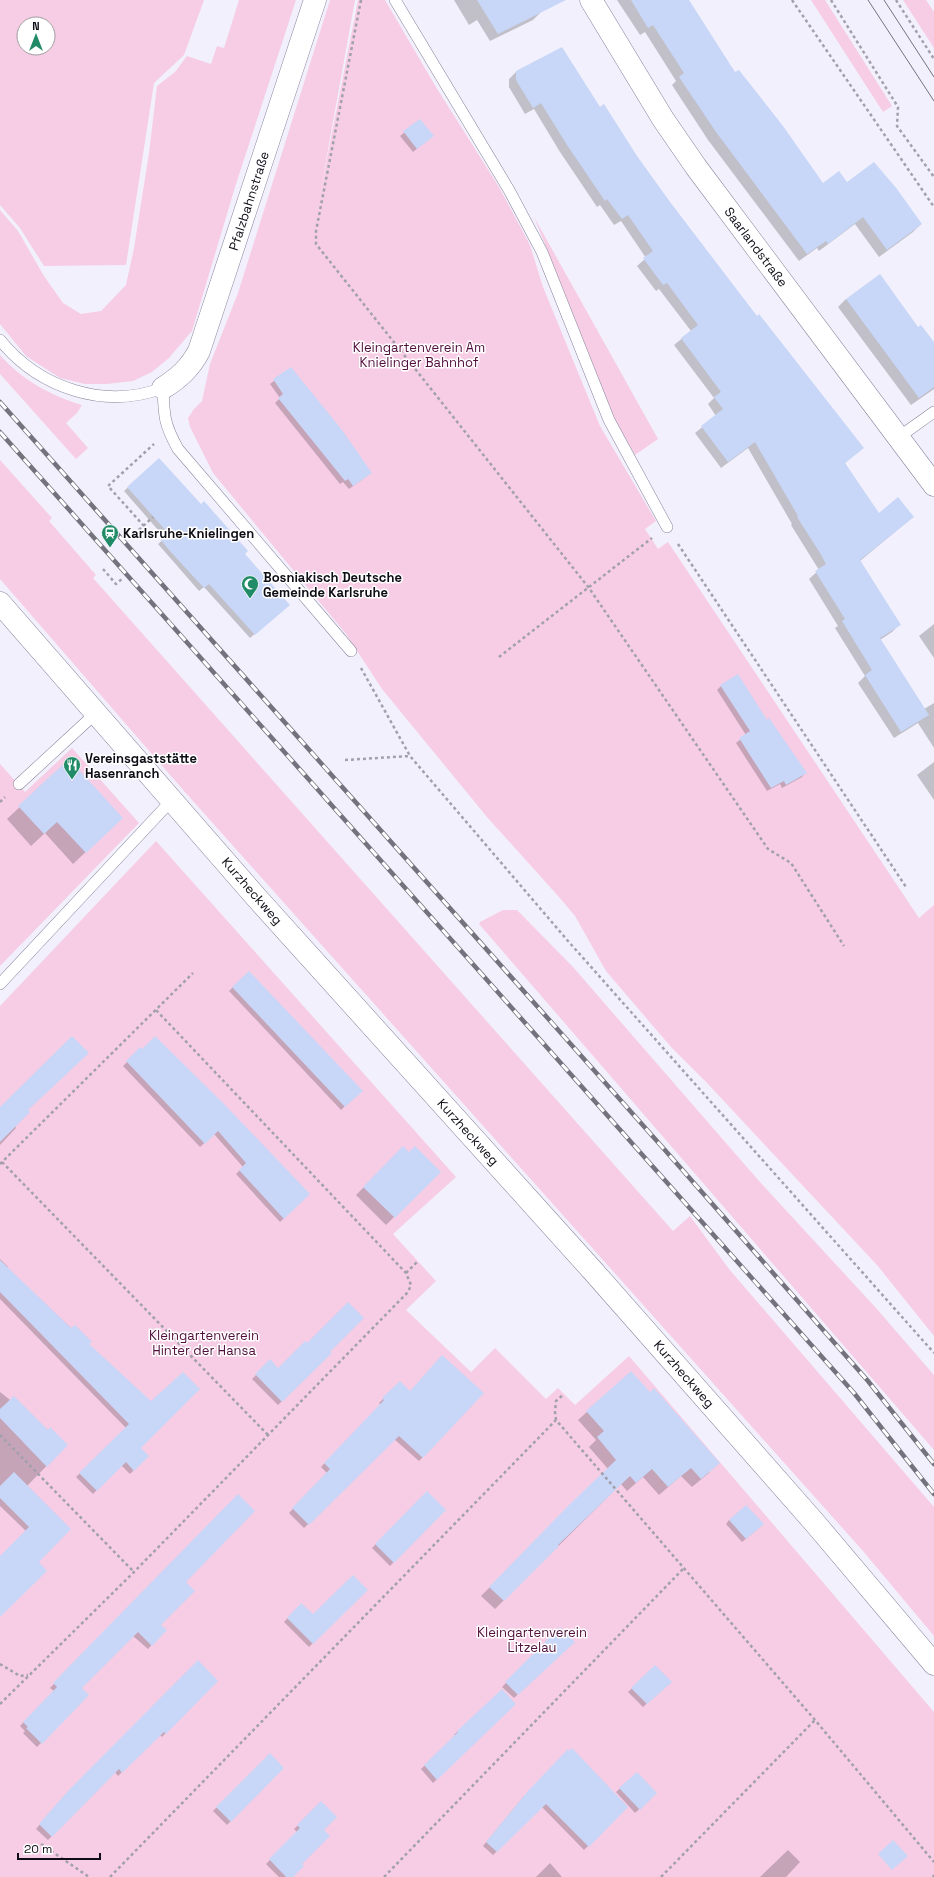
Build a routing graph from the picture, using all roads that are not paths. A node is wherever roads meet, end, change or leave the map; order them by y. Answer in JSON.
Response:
{"nodes":[{"id":1,"x":315,"y":0,"type":"edge"},
{"id":2,"x":395,"y":0,"type":"edge"},
{"id":3,"x":591,"y":0,"type":"edge"},
{"id":4,"x":0,"y":340,"type":"edge"},
{"id":5,"x":163,"y":388,"type":"junction"},
{"id":6,"x":934,"y":412,"type":"edge"},
{"id":7,"x":899,"y":437,"type":"junction"},
{"id":8,"x":934,"y":485,"type":"edge"},
{"id":9,"x":667,"y":527,"type":"road end"},
{"id":10,"x":0,"y":603,"type":"edge"},
{"id":11,"x":351,"y":651,"type":"road end"},
{"id":12,"x":96,"y":713,"type":"junction"},
{"id":13,"x":19,"y":784,"type":"dead end"},
{"id":14,"x":172,"y":800,"type":"junction"},
{"id":15,"x":0,"y":984,"type":"edge"},
{"id":16,"x":934,"y":1664,"type":"edge"}],
"edges":[{"from":1,"to":5,"type":"street","name":"Pfalzbahnstraße"},
{"from":2,"to":9,"type":"lane"},
{"from":3,"to":7,"type":"street","name":"Saarlandstraße"},
{"from":4,"to":5,"type":"lane"},
{"from":5,"to":11,"type":"lane"},
{"from":6,"to":7,"type":"lane"},
{"from":7,"to":8,"type":"street","name":"Saarlandstraße"},
{"from":10,"to":12,"type":"street","name":"Kurzheckweg"},
{"from":12,"to":13,"type":"lane"},
{"from":12,"to":14,"type":"street","name":"Kurzheckweg"},
{"from":14,"to":15,"type":"lane"},
{"from":14,"to":16,"type":"street","name":"Kurzheckweg"}]}
